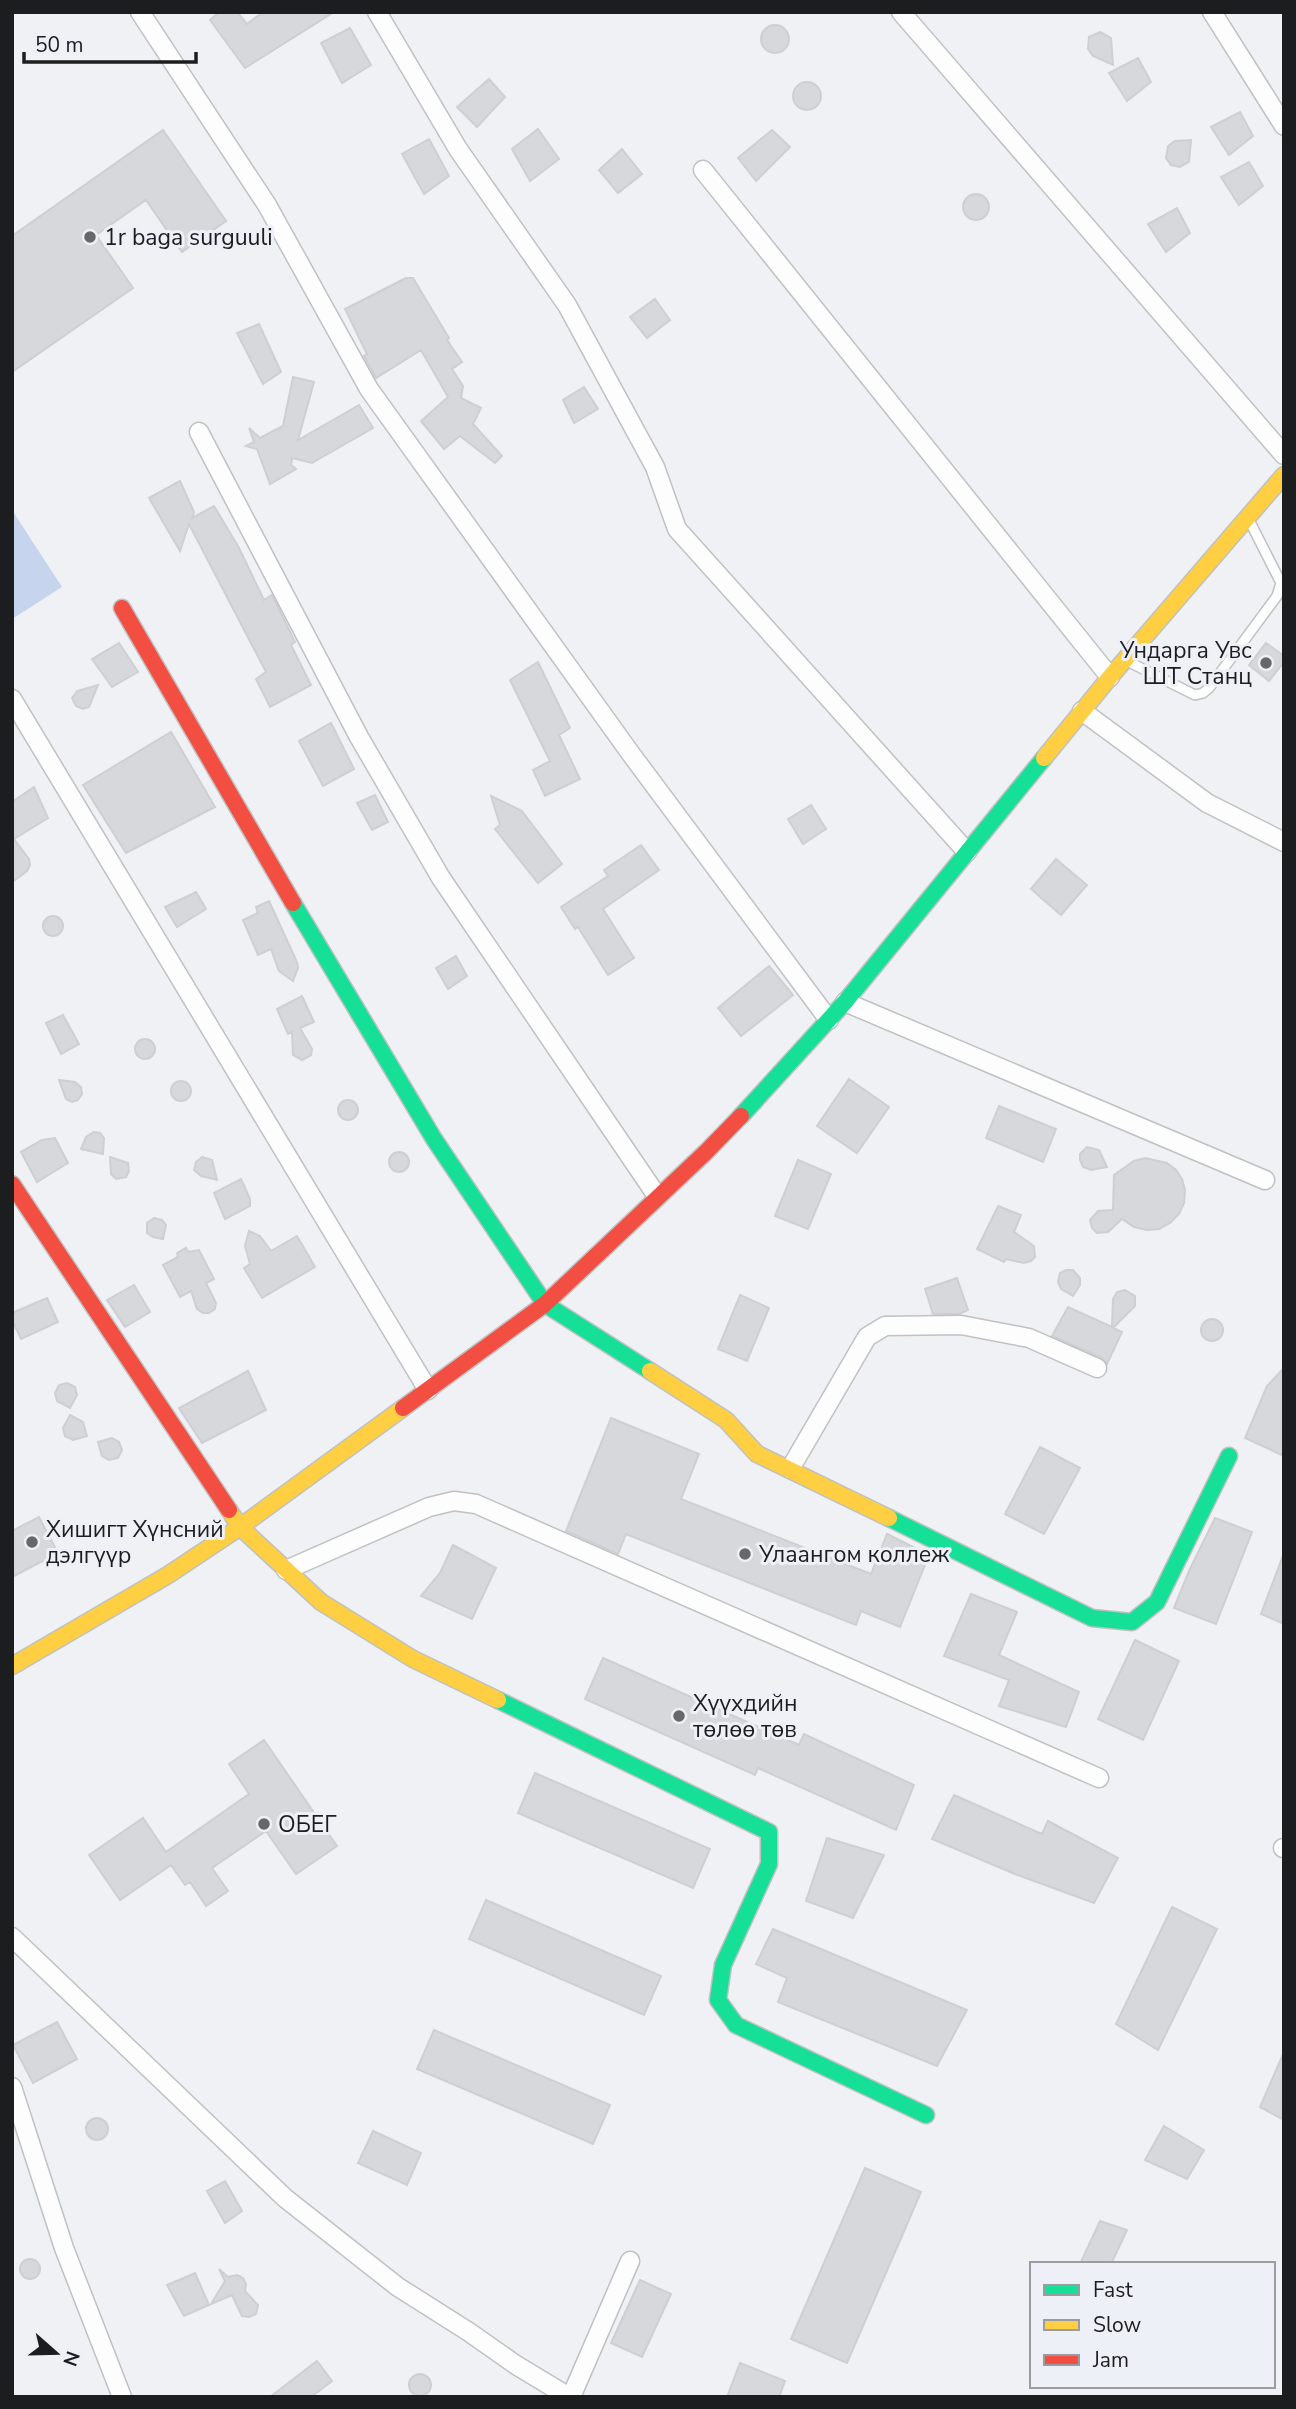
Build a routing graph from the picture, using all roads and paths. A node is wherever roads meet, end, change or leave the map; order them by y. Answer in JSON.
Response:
{"nodes":[{"id":1,"x":140,"y":12,"type":"edge"},
{"id":2,"x":377,"y":12,"type":"edge"},
{"id":3,"x":901,"y":12,"type":"edge"},
{"id":4,"x":1212,"y":12,"type":"edge"},
{"id":5,"x":1284,"y":125,"type":"edge"},
{"id":6,"x":703,"y":170,"type":"dead end"},
{"id":7,"x":199,"y":432,"type":"dead end"},
{"id":8,"x":1284,"y":455,"type":"edge"},
{"id":9,"x":1284,"y":475,"type":"edge"},
{"id":10,"x":1248,"y":517,"type":"junction"},
{"id":11,"x":122,"y":608,"type":"dead end"},
{"id":12,"x":1125,"y":660,"type":"junction"},
{"id":13,"x":1110,"y":677,"type":"junction"},
{"id":14,"x":12,"y":699,"type":"edge"},
{"id":15,"x":1082,"y":711,"type":"junction"},
{"id":16,"x":1284,"y":842,"type":"edge"},
{"id":17,"x":967,"y":852,"type":"junction"},
{"id":18,"x":845,"y":1002,"type":"junction"},
{"id":19,"x":829,"y":1020,"type":"junction"},
{"id":20,"x":1265,"y":1180,"type":"dead end"},
{"id":21,"x":12,"y":1184,"type":"edge"},
{"id":22,"x":657,"y":1196,"type":"junction"},
{"id":23,"x":545,"y":1304,"type":"junction"},
{"id":24,"x":1097,"y":1368,"type":"dead end"},
{"id":25,"x":428,"y":1390,"type":"junction"},
{"id":26,"x":1229,"y":1456,"type":"dead end"},
{"id":27,"x":790,"y":1469,"type":"junction"},
{"id":28,"x":240,"y":1527,"type":"junction"},
{"id":29,"x":286,"y":1570,"type":"junction"},
{"id":30,"x":12,"y":1666,"type":"edge"},
{"id":31,"x":1099,"y":1778,"type":"dead end"},
{"id":32,"x":12,"y":1937,"type":"edge"},
{"id":33,"x":12,"y":2087,"type":"edge"},
{"id":34,"x":926,"y":2115,"type":"dead end"},
{"id":35,"x":630,"y":2261,"type":"dead end"},
{"id":36,"x":559,"y":2395,"type":"edge"},
{"id":37,"x":122,"y":2397,"type":"edge"}],
"edges":[{"from":1,"to":19,"type":"street"},
{"from":2,"to":17,"type":"street"},
{"from":3,"to":8,"type":"street"},
{"from":4,"to":5,"type":"street"},
{"from":6,"to":13,"type":"street"},
{"from":7,"to":22,"type":"street"},
{"from":9,"to":10,"type":"street"},
{"from":10,"to":12,"type":"street"},
{"from":10,"to":12,"type":"lane"},
{"from":11,"to":23,"type":"street"},
{"from":12,"to":13,"type":"street"},
{"from":13,"to":15,"type":"street"},
{"from":14,"to":25,"type":"street"},
{"from":15,"to":16,"type":"street"},
{"from":15,"to":17,"type":"street"},
{"from":17,"to":18,"type":"street"},
{"from":18,"to":19,"type":"street"},
{"from":18,"to":20,"type":"street"},
{"from":19,"to":22,"type":"street"},
{"from":21,"to":28,"type":"street"},
{"from":22,"to":23,"type":"street"},
{"from":23,"to":25,"type":"street"},
{"from":23,"to":27,"type":"street"},
{"from":24,"to":27,"type":"street"},
{"from":25,"to":28,"type":"street"},
{"from":26,"to":27,"type":"street"},
{"from":28,"to":29,"type":"street"},
{"from":28,"to":30,"type":"street"},
{"from":29,"to":31,"type":"street"},
{"from":29,"to":34,"type":"street"},
{"from":32,"to":36,"type":"street"},
{"from":33,"to":37,"type":"street"},
{"from":35,"to":36,"type":"street"}]}
